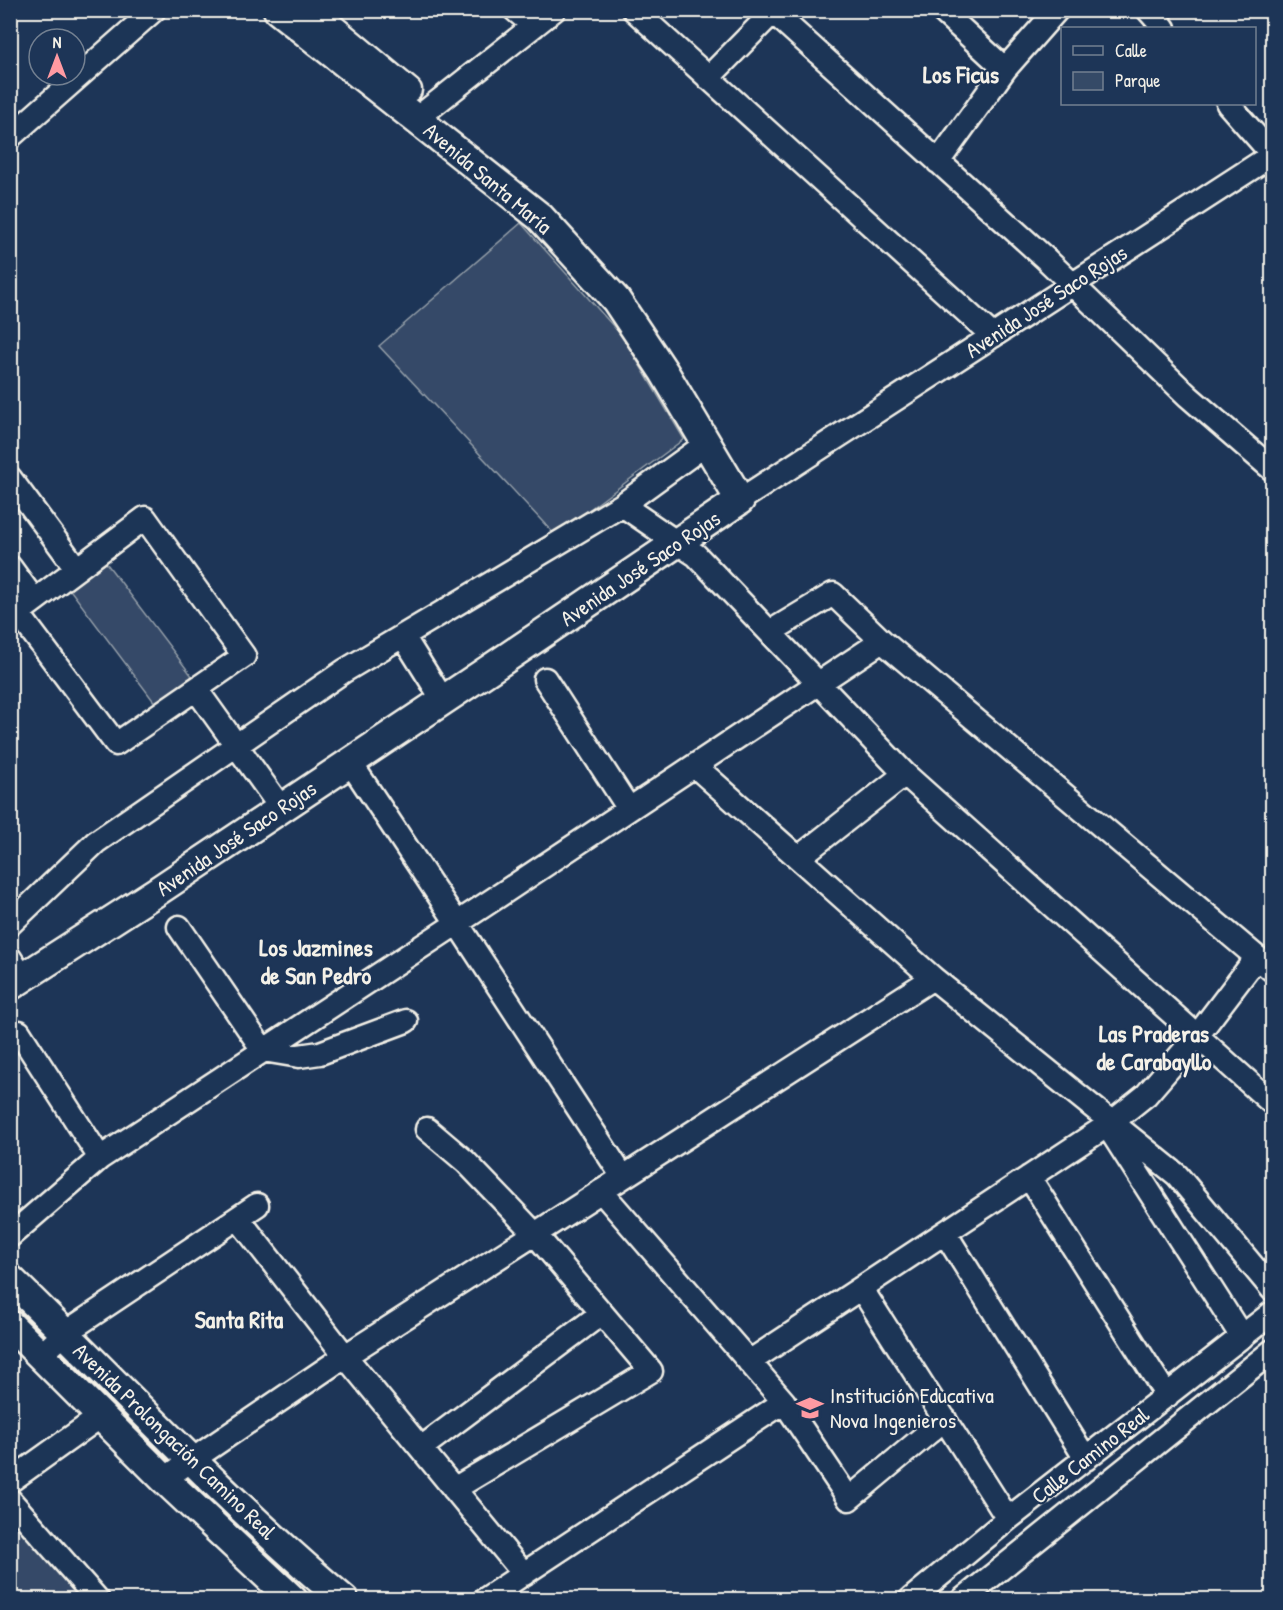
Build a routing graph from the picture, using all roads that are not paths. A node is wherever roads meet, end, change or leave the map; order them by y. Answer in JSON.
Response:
{"nodes":[{"id":1,"x":154,"y":10,"type":"edge"},
{"id":2,"x":278,"y":10,"type":"edge"},
{"id":3,"x":314,"y":10,"type":"edge"},
{"id":4,"x":515,"y":10,"type":"edge"},
{"id":5,"x":554,"y":10,"type":"edge"},
{"id":6,"x":634,"y":10,"type":"edge"},
{"id":7,"x":941,"y":10,"type":"edge"},
{"id":8,"x":1057,"y":10,"type":"edge"},
{"id":9,"x":1148,"y":10,"type":"edge"},
{"id":10,"x":788,"y":16,"type":"edge"},
{"id":11,"x":534,"y":26,"type":"junction"},
{"id":12,"x":1163,"y":27,"type":"edge"},
{"id":13,"x":1005,"y":69,"type":"junction"},
{"id":14,"x":708,"y":78,"type":"junction"},
{"id":15,"x":410,"y":90,"type":"dead end"},
{"id":16,"x":1229,"y":105,"type":"edge"},
{"id":17,"x":416,"y":119,"type":"junction"},
{"id":18,"x":10,"y":137,"type":"edge"},
{"id":19,"x":1269,"y":161,"type":"edge"},
{"id":20,"x":938,"y":162,"type":"junction"},
{"id":21,"x":1072,"y":285,"type":"junction"},
{"id":22,"x":993,"y":336,"type":"junction"},
{"id":23,"x":706,"y":444,"type":"junction"},
{"id":24,"x":1269,"y":460,"type":"edge"},
{"id":25,"x":10,"y":478,"type":"edge"},
{"id":26,"x":740,"y":500,"type":"junction"},
{"id":27,"x":622,"y":505,"type":"junction"},
{"id":28,"x":676,"y":542,"type":"junction"},
{"id":29,"x":10,"y":567,"type":"edge"},
{"id":30,"x":77,"y":568,"type":"junction"},
{"id":31,"x":34,"y":600,"type":"junction"},
{"id":32,"x":770,"y":632,"type":"junction"},
{"id":33,"x":403,"y":636,"type":"junction"},
{"id":34,"x":882,"y":641,"type":"junction"},
{"id":35,"x":545,"y":680,"type":"dead end"},
{"id":36,"x":818,"y":684,"type":"junction"},
{"id":37,"x":196,"y":689,"type":"junction"},
{"id":38,"x":443,"y":700,"type":"junction"},
{"id":39,"x":236,"y":746,"type":"junction"},
{"id":40,"x":350,"y":762,"type":"junction"},
{"id":41,"x":694,"y":766,"type":"junction"},
{"id":42,"x":905,"y":774,"type":"junction"},
{"id":43,"x":281,"y":808,"type":"junction"},
{"id":44,"x":629,"y":809,"type":"junction"},
{"id":45,"x":798,"y":858,"type":"junction"},
{"id":46,"x":457,"y":923,"type":"junction"},
{"id":47,"x":10,"y":924,"type":"edge"},
{"id":48,"x":179,"y":927,"type":"dead end"},
{"id":49,"x":1265,"y":964,"type":"edge"},
{"id":50,"x":15,"y":974,"type":"edge"},
{"id":51,"x":933,"y":978,"type":"junction"},
{"id":52,"x":406,"y":1021,"type":"dead end"},
{"id":53,"x":19,"y":1032,"type":"dead end"},
{"id":54,"x":1197,"y":1036,"type":"junction"},
{"id":55,"x":263,"y":1050,"type":"junction"},
{"id":56,"x":1272,"y":1103,"type":"edge"},
{"id":57,"x":1109,"y":1124,"type":"junction"},
{"id":58,"x":427,"y":1129,"type":"dead end"},
{"id":59,"x":100,"y":1158,"type":"junction"},
{"id":60,"x":623,"y":1177,"type":"junction"},
{"id":61,"x":1029,"y":1178,"type":"junction"},
{"id":62,"x":601,"y":1191,"type":"junction"},
{"id":63,"x":945,"y":1233,"type":"junction"},
{"id":64,"x":535,"y":1234,"type":"junction"},
{"id":65,"x":10,"y":1236,"type":"edge"},
{"id":66,"x":10,"y":1280,"type":"edge"},
{"id":67,"x":861,"y":1288,"type":"junction"},
{"id":68,"x":1272,"y":1289,"type":"edge"},
{"id":69,"x":602,"y":1313,"type":"junction"},
{"id":70,"x":1269,"y":1323,"type":"edge"},
{"id":71,"x":10,"y":1325,"type":"edge"},
{"id":72,"x":65,"y":1333,"type":"junction"},
{"id":73,"x":1242,"y":1336,"type":"junction"},
{"id":74,"x":1272,"y":1351,"type":"edge"},
{"id":75,"x":41,"y":1355,"type":"junction"},
{"id":76,"x":345,"y":1356,"type":"junction"},
{"id":77,"x":749,"y":1362,"type":"junction"},
{"id":78,"x":1167,"y":1396,"type":"junction"},
{"id":79,"x":784,"y":1402,"type":"junction"},
{"id":80,"x":1142,"y":1414,"type":"junction"},
{"id":81,"x":101,"y":1416,"type":"junction"},
{"id":82,"x":945,"y":1419,"type":"junction"},
{"id":83,"x":1161,"y":1440,"type":"junction"},
{"id":84,"x":421,"y":1448,"type":"junction"},
{"id":85,"x":1086,"y":1458,"type":"junction"},
{"id":86,"x":190,"y":1460,"type":"junction"},
{"id":87,"x":164,"y":1479,"type":"junction"},
{"id":88,"x":10,"y":1481,"type":"edge"},
{"id":89,"x":454,"y":1489,"type":"junction"},
{"id":90,"x":10,"y":1500,"type":"edge"},
{"id":91,"x":1008,"y":1519,"type":"junction"},
{"id":92,"x":987,"y":1536,"type":"junction"},
{"id":93,"x":1010,"y":1561,"type":"junction"},
{"id":94,"x":524,"y":1574,"type":"junction"},
{"id":95,"x":98,"y":1599,"type":"edge"},
{"id":96,"x":293,"y":1599,"type":"edge"},
{"id":97,"x":344,"y":1599,"type":"edge"},
{"id":98,"x":484,"y":1599,"type":"edge"},
{"id":99,"x":910,"y":1599,"type":"edge"},
{"id":100,"x":962,"y":1599,"type":"edge"}],
"edges":[{"from":1,"to":18,"type":"street"},
{"from":2,"to":17,"type":"main road","name":"Avenida Santa María"},
{"from":3,"to":15,"type":"street"},
{"from":4,"to":11,"type":"street"},
{"from":5,"to":11,"type":"street"},
{"from":6,"to":14,"type":"street"},
{"from":7,"to":13,"type":"street"},
{"from":8,"to":13,"type":"street"},
{"from":9,"to":12,"type":"street"},
{"from":10,"to":14,"type":"street"},
{"from":10,"to":20,"type":"street"},
{"from":11,"to":17,"type":"street"},
{"from":13,"to":20,"type":"street"},
{"from":14,"to":22,"type":"street"},
{"from":16,"to":19,"type":"street"},
{"from":17,"to":23,"type":"main road","name":"Avenida Santa María"},
{"from":19,"to":21,"type":"street","name":"Avenida José Saco Rojas"},
{"from":20,"to":21,"type":"street"},
{"from":21,"to":22,"type":"street","name":"Avenida José Saco Rojas"},
{"from":21,"to":24,"type":"street"},
{"from":22,"to":26,"type":"street","name":"Avenida José Saco Rojas"},
{"from":23,"to":26,"type":"main road","name":"Avenida Santa María"},
{"from":23,"to":27,"type":"street"},
{"from":25,"to":30,"type":"street"},
{"from":26,"to":28,"type":"main road","name":"Avenida José Saco Rojas"},
{"from":27,"to":28,"type":"street"},
{"from":27,"to":33,"type":"street"},
{"from":28,"to":32,"type":"street"},
{"from":28,"to":38,"type":"main road","name":"Avenida José Saco Rojas"},
{"from":29,"to":31,"type":"street"},
{"from":30,"to":31,"type":"street"},
{"from":30,"to":37,"type":"street"},
{"from":31,"to":37,"type":"street"},
{"from":32,"to":34,"type":"street"},
{"from":32,"to":36,"type":"street"},
{"from":33,"to":38,"type":"street"},
{"from":33,"to":39,"type":"street"},
{"from":34,"to":36,"type":"street"},
{"from":34,"to":49,"type":"street"},
{"from":35,"to":44,"type":"street"},
{"from":36,"to":41,"type":"street"},
{"from":36,"to":42,"type":"street"},
{"from":37,"to":39,"type":"street"},
{"from":38,"to":40,"type":"main road","name":"Avenida José Saco Rojas"},
{"from":39,"to":43,"type":"street"},
{"from":39,"to":47,"type":"street"},
{"from":40,"to":43,"type":"main road","name":"Avenida José Saco Rojas"},
{"from":40,"to":46,"type":"street"},
{"from":41,"to":44,"type":"street"},
{"from":41,"to":45,"type":"street"},
{"from":42,"to":45,"type":"street"},
{"from":42,"to":54,"type":"street"},
{"from":43,"to":50,"type":"main road","name":"Avenida José Saco Rojas"},
{"from":44,"to":46,"type":"street"},
{"from":45,"to":51,"type":"street"},
{"from":46,"to":55,"type":"street"},
{"from":46,"to":60,"type":"street"},
{"from":48,"to":55,"type":"street"},
{"from":49,"to":54,"type":"street"},
{"from":51,"to":57,"type":"street"},
{"from":51,"to":60,"type":"street"},
{"from":52,"to":55,"type":"street"},
{"from":53,"to":59,"type":"street"},
{"from":54,"to":56,"type":"street"},
{"from":54,"to":57,"type":"street"},
{"from":55,"to":59,"type":"street"},
{"from":57,"to":61,"type":"street"},
{"from":57,"to":68,"type":"street"},
{"from":57,"to":73,"type":"street"},
{"from":58,"to":64,"type":"street"},
{"from":59,"to":65,"type":"street"},
{"from":60,"to":62,"type":"street"},
{"from":61,"to":63,"type":"street"},
{"from":61,"to":78,"type":"street"},
{"from":62,"to":64,"type":"street"},
{"from":62,"to":77,"type":"street"},
{"from":63,"to":67,"type":"street"},
{"from":63,"to":85,"type":"street"},
{"from":64,"to":69,"type":"street"},
{"from":64,"to":76,"type":"street"},
{"from":66,"to":72,"type":"main road","name":"Avenida Prolongación Camino Real"},
{"from":67,"to":77,"type":"street"},
{"from":67,"to":82,"type":"street"},
{"from":69,"to":84,"type":"street"},
{"from":69,"to":89,"type":"street"},
{"from":70,"to":73,"type":"street","name":"Calle Camino Real"},
{"from":71,"to":75,"type":"main road","name":"Avenida Prolongación Camino Real"},
{"from":72,"to":75,"type":"street"},
{"from":72,"to":76,"type":"street"},
{"from":72,"to":86,"type":"main road","name":"Avenida Prolongación Camino Real"},
{"from":73,"to":78,"type":"street","name":"Calle Camino Real"},
{"from":74,"to":83,"type":"street"},
{"from":75,"to":81,"type":"main road","name":"Avenida Prolongación Camino Real"},
{"from":76,"to":84,"type":"street"},
{"from":76,"to":86,"type":"street"},
{"from":77,"to":79,"type":"street"},
{"from":78,"to":80,"type":"street","name":"Calle Camino Real"},
{"from":79,"to":82,"type":"street"},
{"from":79,"to":94,"type":"street"},
{"from":80,"to":83,"type":"street"},
{"from":80,"to":85,"type":"street","name":"Calle Camino Real"},
{"from":81,"to":87,"type":"main road","name":"Avenida Prolongación Camino Real"},
{"from":81,"to":88,"type":"street"},
{"from":82,"to":91,"type":"street"},
{"from":83,"to":93,"type":"street"},
{"from":84,"to":89,"type":"street"},
{"from":85,"to":91,"type":"street","name":"Calle Camino Real"},
{"from":86,"to":87,"type":"street"},
{"from":86,"to":97,"type":"main road","name":"Avenida Prolongación Camino Real"},
{"from":87,"to":96,"type":"main road","name":"Avenida Prolongación Camino Real"},
{"from":89,"to":94,"type":"street"},
{"from":90,"to":95,"type":"street"},
{"from":91,"to":92,"type":"street","name":"Calle Camino Real"},
{"from":92,"to":93,"type":"street"},
{"from":92,"to":99,"type":"street","name":"Calle Camino Real"},
{"from":93,"to":100,"type":"street"},
{"from":94,"to":98,"type":"street"}]}
